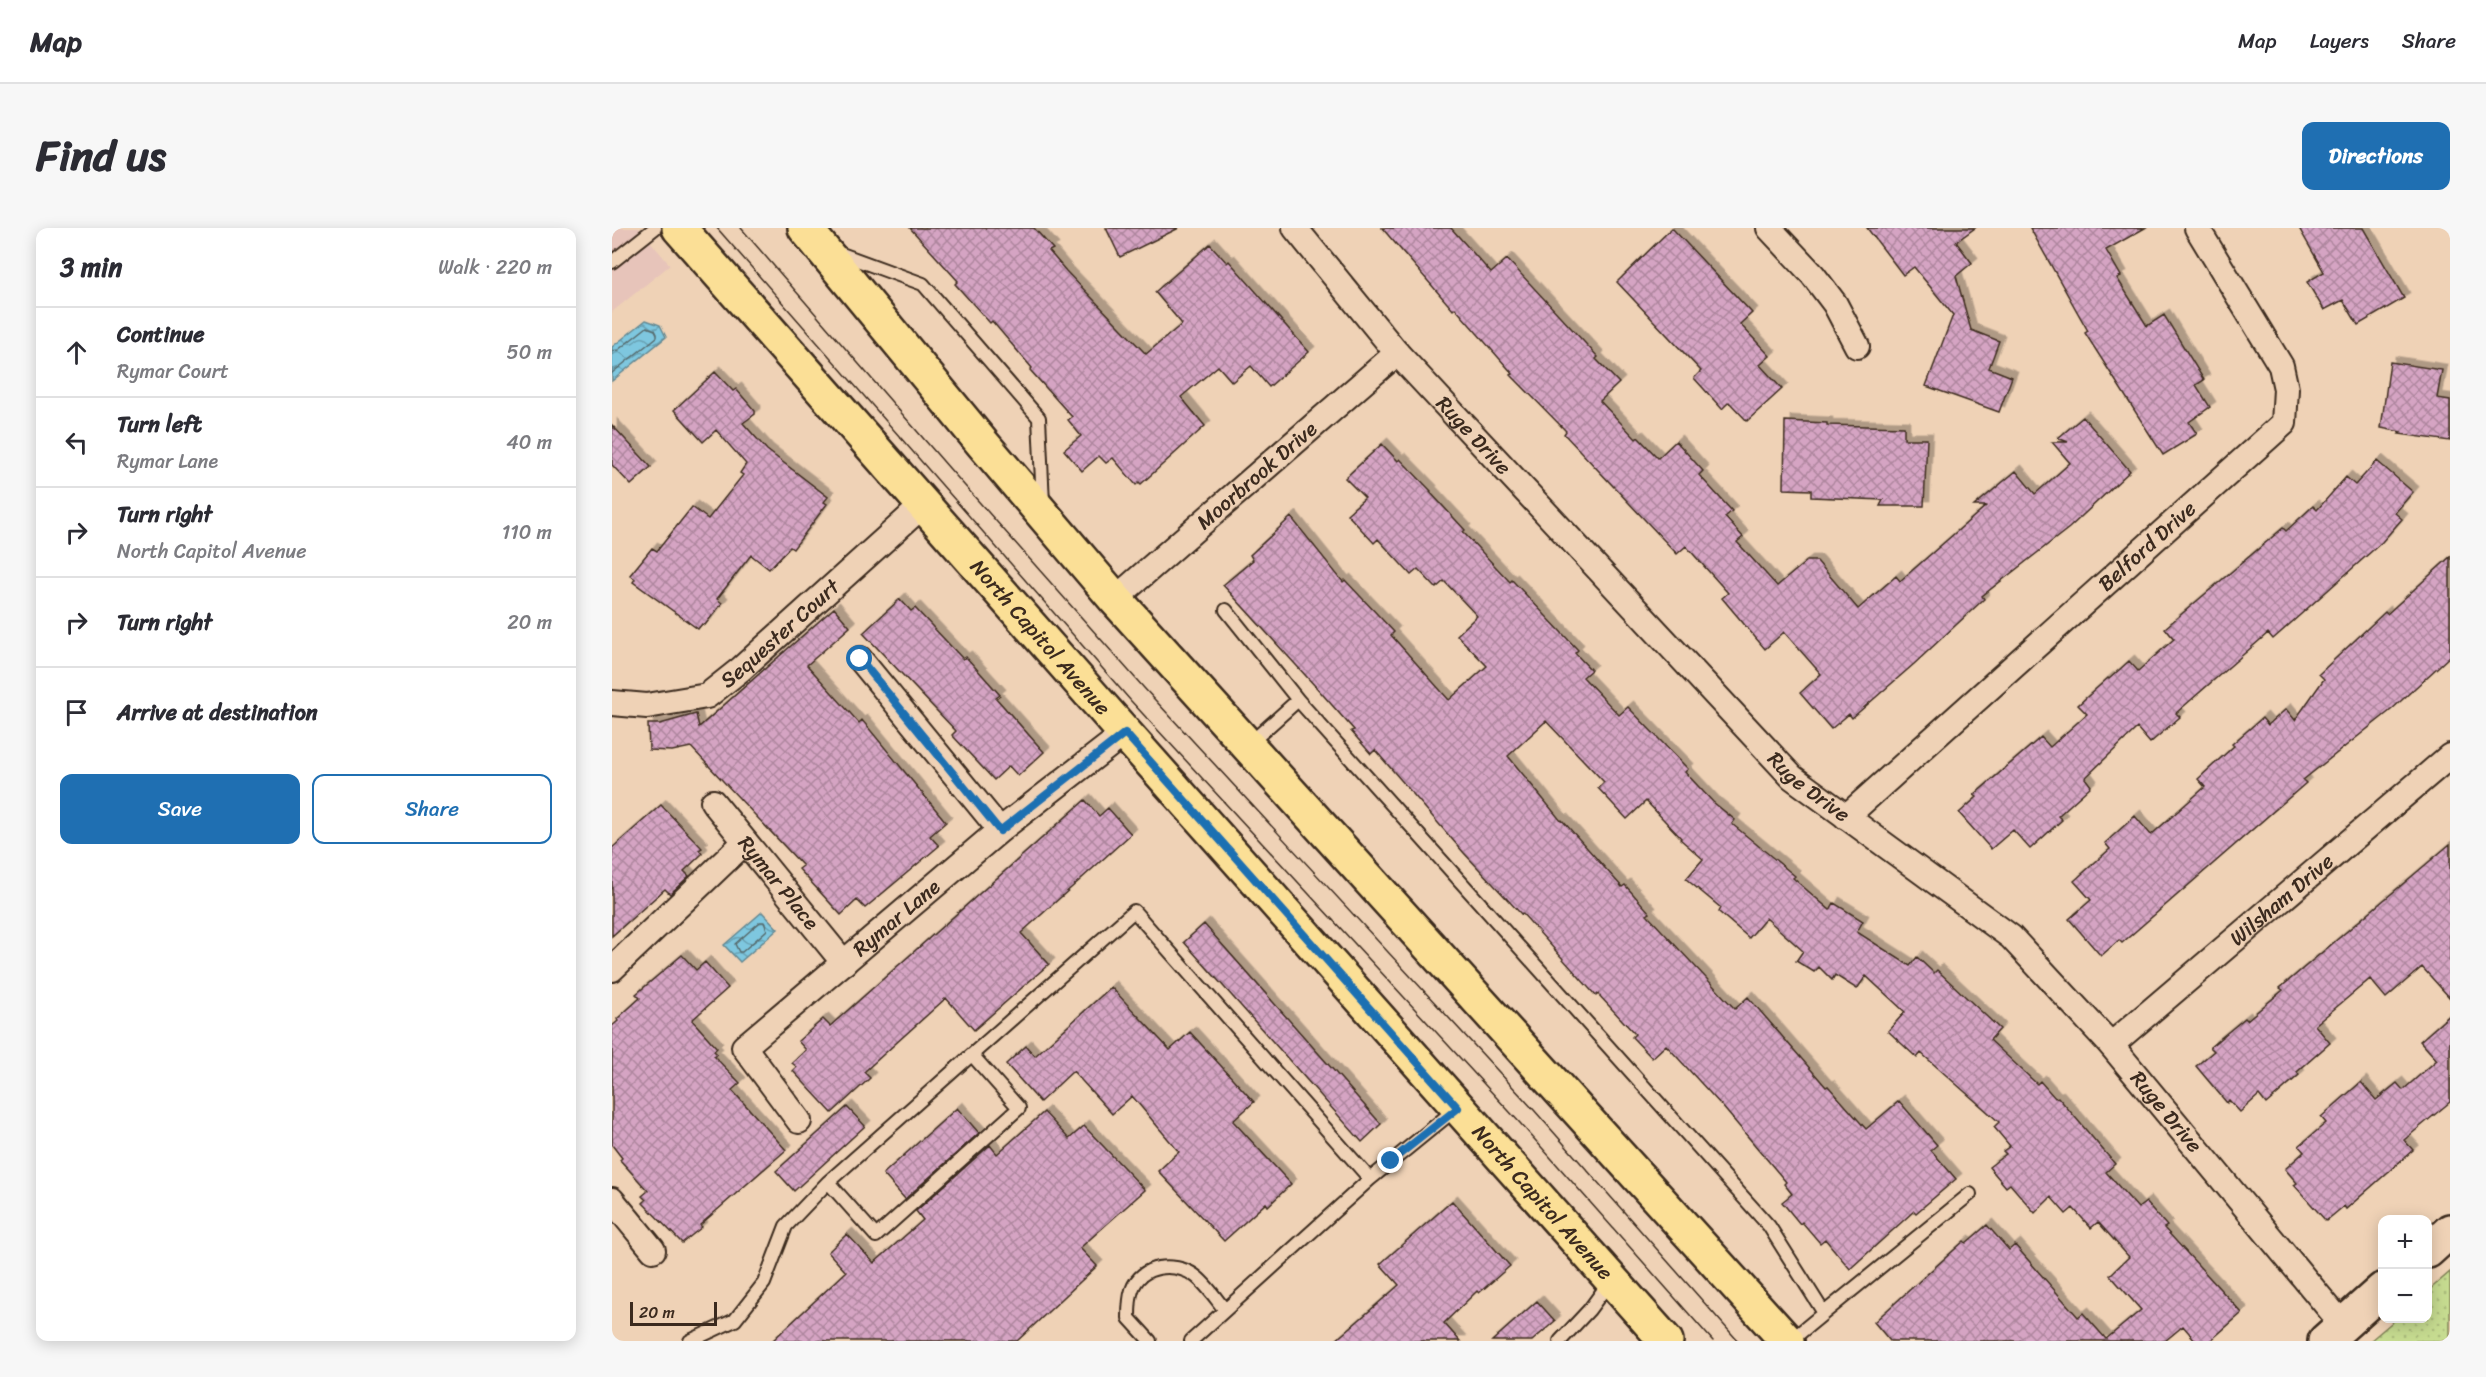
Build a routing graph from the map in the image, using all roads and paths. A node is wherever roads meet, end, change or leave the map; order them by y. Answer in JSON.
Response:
{"nodes":[{"id":1,"x":655,"y":228,"type":"edge"},
{"id":2,"x":680,"y":228,"type":"edge"},
{"id":3,"x":1294,"y":228,"type":"edge"},
{"id":4,"x":1769,"y":228,"type":"edge"},
{"id":5,"x":2197,"y":228,"type":"edge"},
{"id":6,"x":812,"y":237,"type":"edge"},
{"id":7,"x":612,"y":262,"type":"edge"},
{"id":8,"x":1857,"y":346,"type":"dead end"},
{"id":9,"x":1397,"y":353,"type":"junction"},
{"id":10,"x":923,"y":505,"type":"junction"},
{"id":11,"x":1043,"y":513,"type":"junction"},
{"id":12,"x":1115,"y":599,"type":"junction"},
{"id":13,"x":1226,"y":610,"type":"dead end"},
{"id":14,"x":860,"y":659,"type":"dead end"},
{"id":15,"x":1298,"y":700,"type":"junction"},
{"id":16,"x":612,"y":703,"type":"edge"},
{"id":17,"x":1125,"y":733,"type":"junction"},
{"id":18,"x":1247,"y":745,"type":"junction"},
{"id":19,"x":2450,"y":756,"type":"edge"},
{"id":20,"x":713,"y":802,"type":"dead end"},
{"id":21,"x":1846,"y":817,"type":"junction"},
{"id":22,"x":1000,"y":831,"type":"junction"},
{"id":23,"x":745,"y":842,"type":"junction"},
{"id":24,"x":844,"y":963,"type":"junction"},
{"id":25,"x":612,"y":969,"type":"edge"},
{"id":26,"x":2111,"y":1045,"type":"junction"},
{"id":27,"x":973,"y":1056,"type":"junction"},
{"id":28,"x":1458,"y":1108,"type":"junction"},
{"id":29,"x":799,"y":1121,"type":"dead end"},
{"id":30,"x":1370,"y":1179,"type":"junction"},
{"id":31,"x":828,"y":1182,"type":"junction"},
{"id":32,"x":1970,"y":1194,"type":"dead end"},
{"id":33,"x":612,"y":1200,"type":"edge"},
{"id":34,"x":2450,"y":1231,"type":"edge"},
{"id":35,"x":2432,"y":1247,"type":"edge"},
{"id":36,"x":653,"y":1250,"type":"dead end"},
{"id":37,"x":1612,"y":1280,"type":"junction"},
{"id":38,"x":2378,"y":1294,"type":"edge"},
{"id":39,"x":1225,"y":1310,"type":"junction"},
{"id":40,"x":1824,"y":1313,"type":"junction"},
{"id":41,"x":2334,"y":1333,"type":"edge"},
{"id":42,"x":690,"y":1341,"type":"edge"},
{"id":43,"x":1150,"y":1341,"type":"edge"},
{"id":44,"x":1191,"y":1341,"type":"edge"},
{"id":45,"x":1560,"y":1341,"type":"edge"},
{"id":46,"x":1666,"y":1341,"type":"edge"},
{"id":47,"x":1789,"y":1341,"type":"edge"}],
"edges":[{"from":1,"to":7,"type":"lane"},
{"from":2,"to":10,"type":"main road","name":"North Capitol Avenue"},
{"from":3,"to":9,"type":"street","name":"Ruge Drive"},
{"from":4,"to":8,"type":"street"},
{"from":5,"to":21,"type":"street","name":"Belford Drive"},
{"from":6,"to":11,"type":"main road"},
{"from":6,"to":11,"type":"lane"},
{"from":9,"to":12,"type":"street","name":"Moorbrook Drive"},
{"from":9,"to":21,"type":"street","name":"Ruge Drive"},
{"from":10,"to":16,"type":"street","name":"Sequester Court"},
{"from":10,"to":17,"type":"main road","name":"North Capitol Avenue"},
{"from":11,"to":12,"type":"main road"},
{"from":12,"to":18,"type":"main road"},
{"from":13,"to":15,"type":"lane"},
{"from":14,"to":22,"type":"street"},
{"from":15,"to":18,"type":"lane"},
{"from":15,"to":40,"type":"lane"},
{"from":17,"to":22,"type":"street","name":"Rymar Lane"},
{"from":17,"to":28,"type":"main road","name":"North Capitol Avenue"},
{"from":18,"to":47,"type":"main road"},
{"from":19,"to":26,"type":"street","name":"Wilsham Drive"},
{"from":20,"to":23,"type":"street","name":"Rymar Place"},
{"from":21,"to":26,"type":"street","name":"Ruge Drive"},
{"from":22,"to":24,"type":"street","name":"Rymar Lane"},
{"from":23,"to":24,"type":"street","name":"Rymar Place"},
{"from":23,"to":25,"type":"street"},
{"from":24,"to":29,"type":"street","name":"Rymar Lane"},
{"from":26,"to":41,"type":"street","name":"Ruge Drive"},
{"from":27,"to":30,"type":"lane"},
{"from":27,"to":31,"type":"lane"},
{"from":27,"to":31,"type":"lane"},
{"from":28,"to":30,"type":"lane"},
{"from":28,"to":37,"type":"main road","name":"North Capitol Avenue"},
{"from":30,"to":39,"type":"lane"},
{"from":31,"to":42,"type":"lane"},
{"from":32,"to":40,"type":"lane"},
{"from":33,"to":36,"type":"street"},
{"from":34,"to":35,"type":"street"},
{"from":37,"to":45,"type":"lane"},
{"from":37,"to":46,"type":"main road","name":"North Capitol Avenue"},
{"from":38,"to":41,"type":"street"},
{"from":39,"to":43,"type":"lane"},
{"from":39,"to":44,"type":"lane"},
{"from":40,"to":47,"type":"lane"}]}
